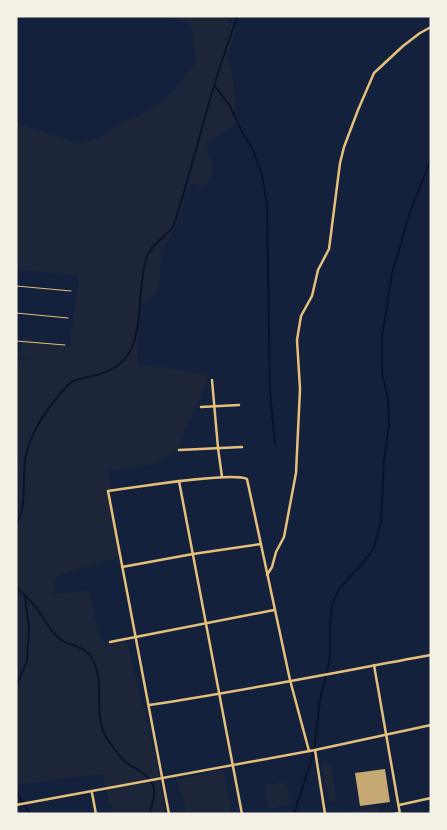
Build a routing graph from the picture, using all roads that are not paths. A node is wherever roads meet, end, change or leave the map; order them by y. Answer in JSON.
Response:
{"nodes":[{"id":1,"x":431,"y":28,"type":"edge"},
{"id":2,"x":16,"y":286,"type":"edge"},
{"id":3,"x":71,"y":291,"type":"dead end"},
{"id":4,"x":16,"y":313,"type":"edge"},
{"id":5,"x":68,"y":318,"type":"dead end"},
{"id":6,"x":16,"y":341,"type":"edge"},
{"id":7,"x":65,"y":345,"type":"dead end"},
{"id":8,"x":212,"y":380,"type":"dead end"},
{"id":9,"x":239,"y":405,"type":"dead end"},
{"id":10,"x":214,"y":406,"type":"junction"},
{"id":11,"x":201,"y":407,"type":"dead end"},
{"id":12,"x":242,"y":447,"type":"dead end"},
{"id":13,"x":218,"y":448,"type":"junction"},
{"id":14,"x":178,"y":450,"type":"dead end"},
{"id":15,"x":222,"y":477,"type":"junction"},
{"id":16,"x":179,"y":481,"type":"junction"},
{"id":17,"x":261,"y":544,"type":"junction"},
{"id":18,"x":193,"y":554,"type":"junction"},
{"id":19,"x":122,"y":567,"type":"junction"},
{"id":20,"x":267,"y":575,"type":"junction"},
{"id":21,"x":274,"y":610,"type":"junction"},
{"id":22,"x":206,"y":623,"type":"junction"},
{"id":23,"x":136,"y":637,"type":"junction"},
{"id":24,"x":110,"y":642,"type":"dead end"},
{"id":25,"x":431,"y":655,"type":"edge"},
{"id":26,"x":374,"y":665,"type":"junction"},
{"id":27,"x":290,"y":680,"type":"junction"},
{"id":28,"x":220,"y":695,"type":"junction"},
{"id":29,"x":149,"y":705,"type":"junction"},
{"id":30,"x":431,"y":725,"type":"edge"},
{"id":31,"x":386,"y":736,"type":"junction"},
{"id":32,"x":315,"y":750,"type":"junction"},
{"id":33,"x":309,"y":751,"type":"junction"},
{"id":34,"x":233,"y":764,"type":"junction"},
{"id":35,"x":163,"y":778,"type":"junction"},
{"id":36,"x":92,"y":793,"type":"junction"},
{"id":37,"x":431,"y":798,"type":"edge"},
{"id":38,"x":16,"y":805,"type":"edge"},
{"id":39,"x":398,"y":805,"type":"junction"},
{"id":40,"x":400,"y":813,"type":"edge"},
{"id":41,"x":96,"y":814,"type":"edge"},
{"id":42,"x":169,"y":814,"type":"edge"},
{"id":43,"x":242,"y":814,"type":"edge"},
{"id":44,"x":325,"y":814,"type":"edge"},
{"id":45,"x":394,"y":814,"type":"edge"}],
"edges":[{"from":1,"to":20,"type":"street"},
{"from":2,"to":3,"type":"lane"},
{"from":4,"to":5,"type":"lane"},
{"from":6,"to":7,"type":"lane"},
{"from":8,"to":10,"type":"street"},
{"from":9,"to":10,"type":"street"},
{"from":10,"to":11,"type":"street"},
{"from":10,"to":13,"type":"street"},
{"from":12,"to":13,"type":"street"},
{"from":13,"to":14,"type":"street"},
{"from":13,"to":15,"type":"street"},
{"from":15,"to":16,"type":"street"},
{"from":15,"to":17,"type":"street"},
{"from":16,"to":18,"type":"street"},
{"from":16,"to":19,"type":"street"},
{"from":17,"to":18,"type":"street"},
{"from":17,"to":20,"type":"street"},
{"from":18,"to":19,"type":"street"},
{"from":18,"to":22,"type":"street"},
{"from":19,"to":23,"type":"street"},
{"from":20,"to":21,"type":"street"},
{"from":21,"to":22,"type":"street"},
{"from":21,"to":27,"type":"street"},
{"from":22,"to":23,"type":"street"},
{"from":22,"to":28,"type":"street"},
{"from":23,"to":24,"type":"street"},
{"from":23,"to":29,"type":"street"},
{"from":25,"to":26,"type":"street"},
{"from":26,"to":27,"type":"street"},
{"from":26,"to":31,"type":"street"},
{"from":27,"to":28,"type":"street"},
{"from":27,"to":33,"type":"street"},
{"from":28,"to":29,"type":"street"},
{"from":28,"to":34,"type":"street"},
{"from":29,"to":35,"type":"street"},
{"from":30,"to":31,"type":"street"},
{"from":31,"to":32,"type":"street"},
{"from":31,"to":39,"type":"street"},
{"from":32,"to":33,"type":"street"},
{"from":32,"to":44,"type":"street"},
{"from":33,"to":34,"type":"street"},
{"from":34,"to":35,"type":"street"},
{"from":34,"to":43,"type":"street"},
{"from":35,"to":36,"type":"street"},
{"from":35,"to":42,"type":"street"},
{"from":36,"to":38,"type":"street"},
{"from":36,"to":41,"type":"street"},
{"from":37,"to":39,"type":"street"},
{"from":39,"to":40,"type":"street"},
{"from":40,"to":45,"type":"street"}]}
